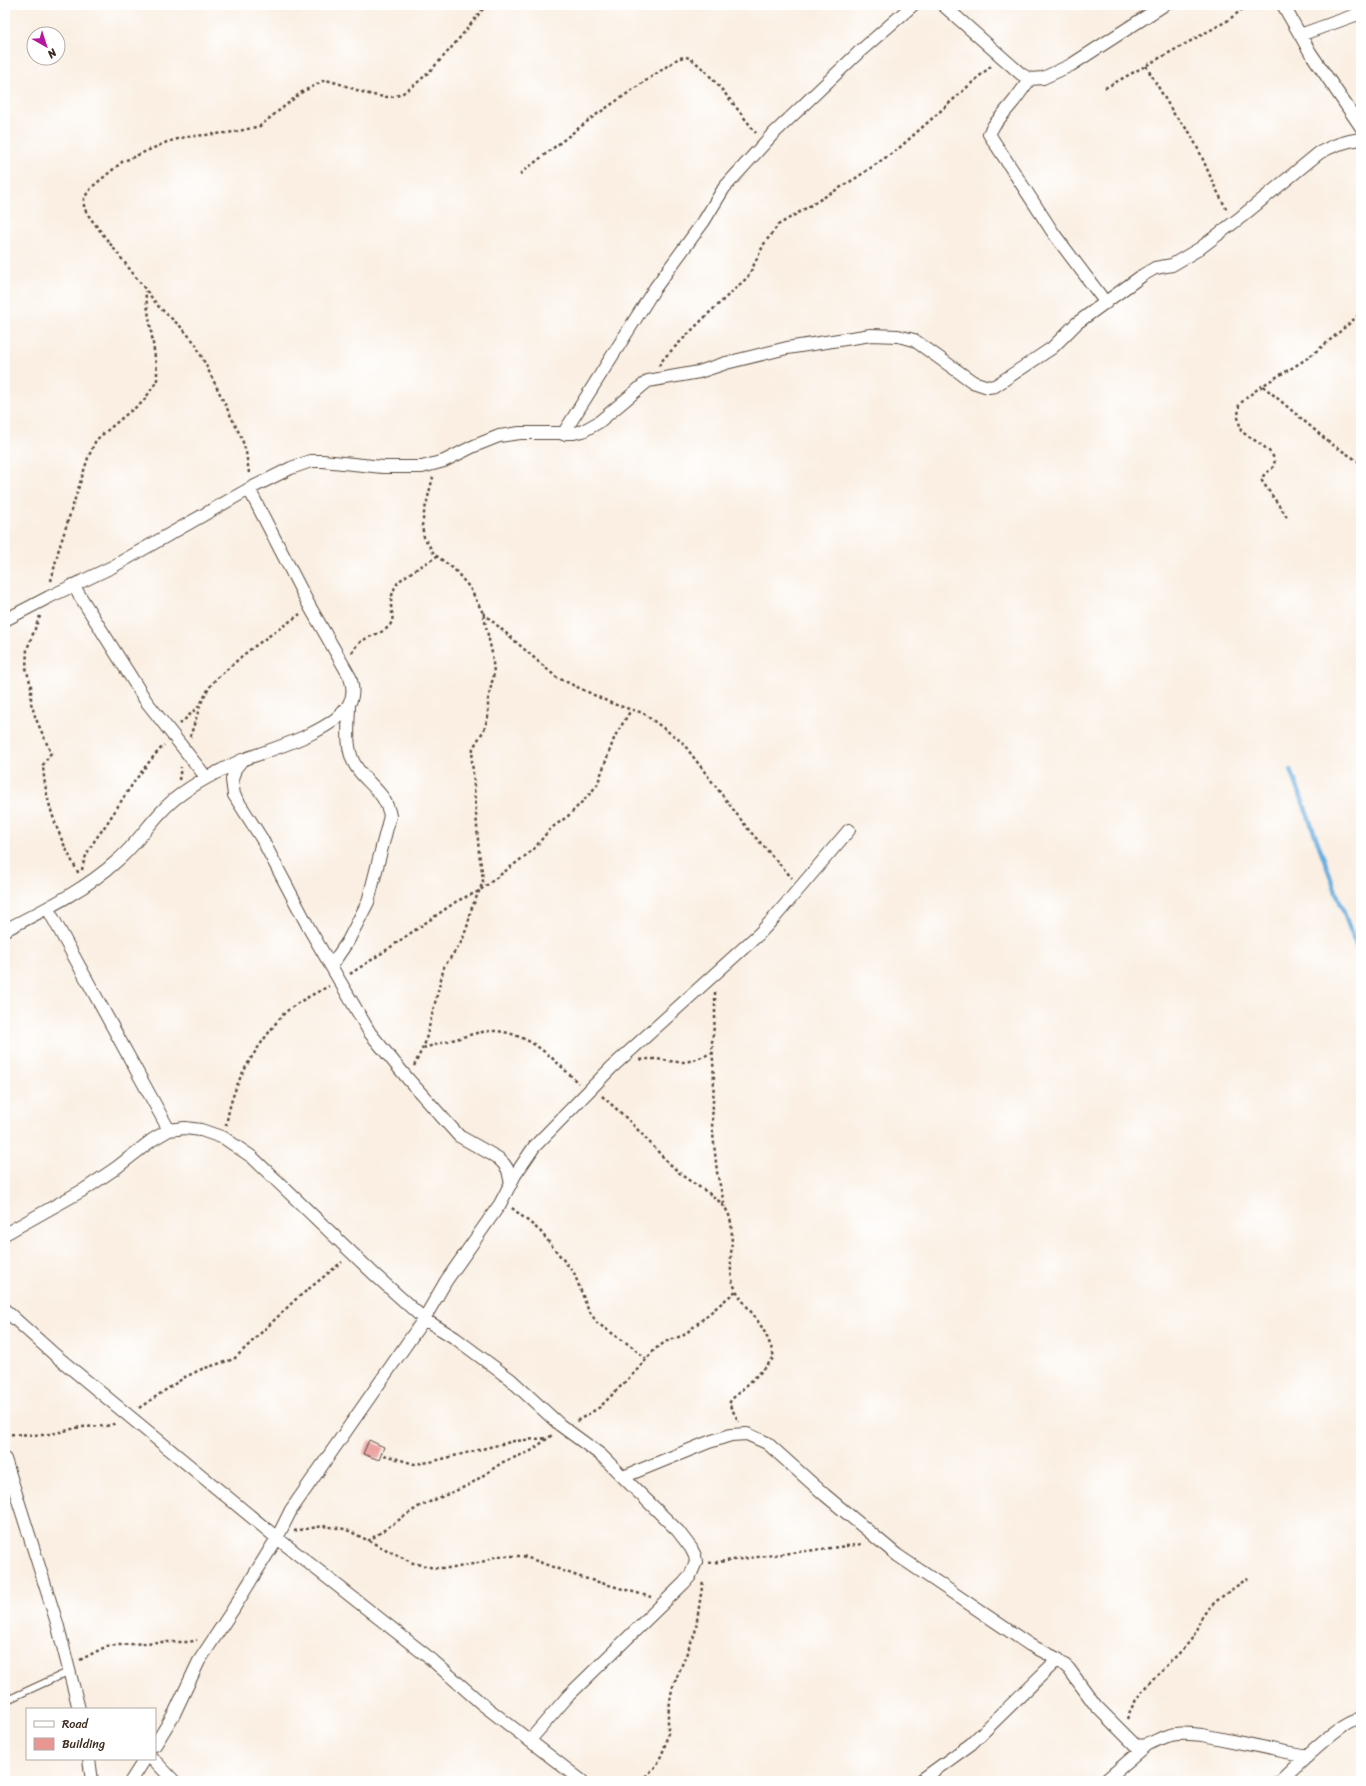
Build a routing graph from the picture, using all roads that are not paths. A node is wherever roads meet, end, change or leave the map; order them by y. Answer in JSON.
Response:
{"nodes":[{"id":1,"x":913,"y":5,"type":"edge"},
{"id":2,"x":943,"y":5,"type":"edge"},
{"id":3,"x":1164,"y":5,"type":"edge"},
{"id":4,"x":1283,"y":5,"type":"edge"},
{"id":5,"x":1361,"y":13,"type":"edge"},
{"id":6,"x":1300,"y":35,"type":"junction"},
{"id":7,"x":1030,"y":79,"type":"junction"},
{"id":8,"x":1361,"y":127,"type":"edge"},
{"id":9,"x":1361,"y":139,"type":"edge"},
{"id":10,"x":1106,"y":303,"type":"junction"},
{"id":11,"x":563,"y":434,"type":"junction"},
{"id":12,"x":249,"y":489,"type":"junction"},
{"id":13,"x":73,"y":586,"type":"junction"},
{"id":14,"x":5,"y":620,"type":"edge"},
{"id":15,"x":349,"y":704,"type":"junction"},
{"id":16,"x":242,"y":760,"type":"junction"},
{"id":17,"x":206,"y":777,"type":"junction"},
{"id":18,"x":849,"y":830,"type":"dead end"},
{"id":19,"x":48,"y":908,"type":"junction"},
{"id":20,"x":5,"y":930,"type":"edge"},
{"id":21,"x":331,"y":966,"type":"junction"},
{"id":22,"x":169,"y":1130,"type":"junction"},
{"id":23,"x":511,"y":1184,"type":"junction"},
{"id":24,"x":5,"y":1234,"type":"edge"},
{"id":25,"x":5,"y":1310,"type":"edge"},
{"id":26,"x":424,"y":1319,"type":"junction"},
{"id":27,"x":5,"y":1459,"type":"edge"},
{"id":28,"x":623,"y":1477,"type":"junction"},
{"id":29,"x":277,"y":1538,"type":"junction"},
{"id":30,"x":1058,"y":1660,"type":"junction"},
{"id":31,"x":69,"y":1668,"type":"junction"},
{"id":32,"x":5,"y":1701,"type":"edge"},
{"id":33,"x":79,"y":1708,"type":"edge"},
{"id":34,"x":1361,"y":1719,"type":"edge"},
{"id":35,"x":530,"y":1740,"type":"junction"},
{"id":36,"x":156,"y":1743,"type":"edge"},
{"id":37,"x":1146,"y":1745,"type":"junction"},
{"id":38,"x":1307,"y":1756,"type":"junction"},
{"id":39,"x":89,"y":1760,"type":"edge"},
{"id":40,"x":144,"y":1760,"type":"edge"},
{"id":41,"x":154,"y":1760,"type":"edge"},
{"id":42,"x":92,"y":1781,"type":"edge"},
{"id":43,"x":131,"y":1781,"type":"edge"},
{"id":44,"x":174,"y":1781,"type":"edge"},
{"id":45,"x":582,"y":1781,"type":"edge"},
{"id":46,"x":920,"y":1781,"type":"edge"},
{"id":47,"x":1105,"y":1781,"type":"edge"},
{"id":48,"x":1280,"y":1781,"type":"edge"}],
"edges":[{"from":1,"to":11,"type":"street"},
{"from":2,"to":7,"type":"street"},
{"from":3,"to":7,"type":"street"},
{"from":4,"to":6,"type":"street"},
{"from":5,"to":6,"type":"street"},
{"from":6,"to":8,"type":"street"},
{"from":7,"to":10,"type":"street"},
{"from":9,"to":10,"type":"street"},
{"from":10,"to":11,"type":"street"},
{"from":11,"to":12,"type":"street"},
{"from":12,"to":13,"type":"street"},
{"from":12,"to":15,"type":"street"},
{"from":13,"to":14,"type":"street"},
{"from":13,"to":17,"type":"street"},
{"from":15,"to":16,"type":"street"},
{"from":15,"to":21,"type":"street"},
{"from":16,"to":17,"type":"street"},
{"from":16,"to":21,"type":"street"},
{"from":17,"to":19,"type":"street"},
{"from":18,"to":23,"type":"street"},
{"from":19,"to":20,"type":"street"},
{"from":19,"to":22,"type":"street"},
{"from":21,"to":23,"type":"street"},
{"from":22,"to":24,"type":"street"},
{"from":22,"to":26,"type":"street"},
{"from":23,"to":26,"type":"street"},
{"from":25,"to":29,"type":"street"},
{"from":26,"to":28,"type":"street"},
{"from":26,"to":29,"type":"street"},
{"from":27,"to":31,"type":"street"},
{"from":28,"to":30,"type":"street"},
{"from":28,"to":35,"type":"street"},
{"from":29,"to":35,"type":"street"},
{"from":29,"to":36,"type":"street"},
{"from":30,"to":37,"type":"street"},
{"from":30,"to":46,"type":"street"},
{"from":31,"to":32,"type":"lane"},
{"from":31,"to":33,"type":"street"},
{"from":34,"to":38,"type":"street"},
{"from":35,"to":45,"type":"street"},
{"from":37,"to":38,"type":"street"},
{"from":37,"to":47,"type":"street"},
{"from":38,"to":48,"type":"street"},
{"from":39,"to":42,"type":"street"},
{"from":40,"to":43,"type":"street"},
{"from":41,"to":44,"type":"street"}]}
